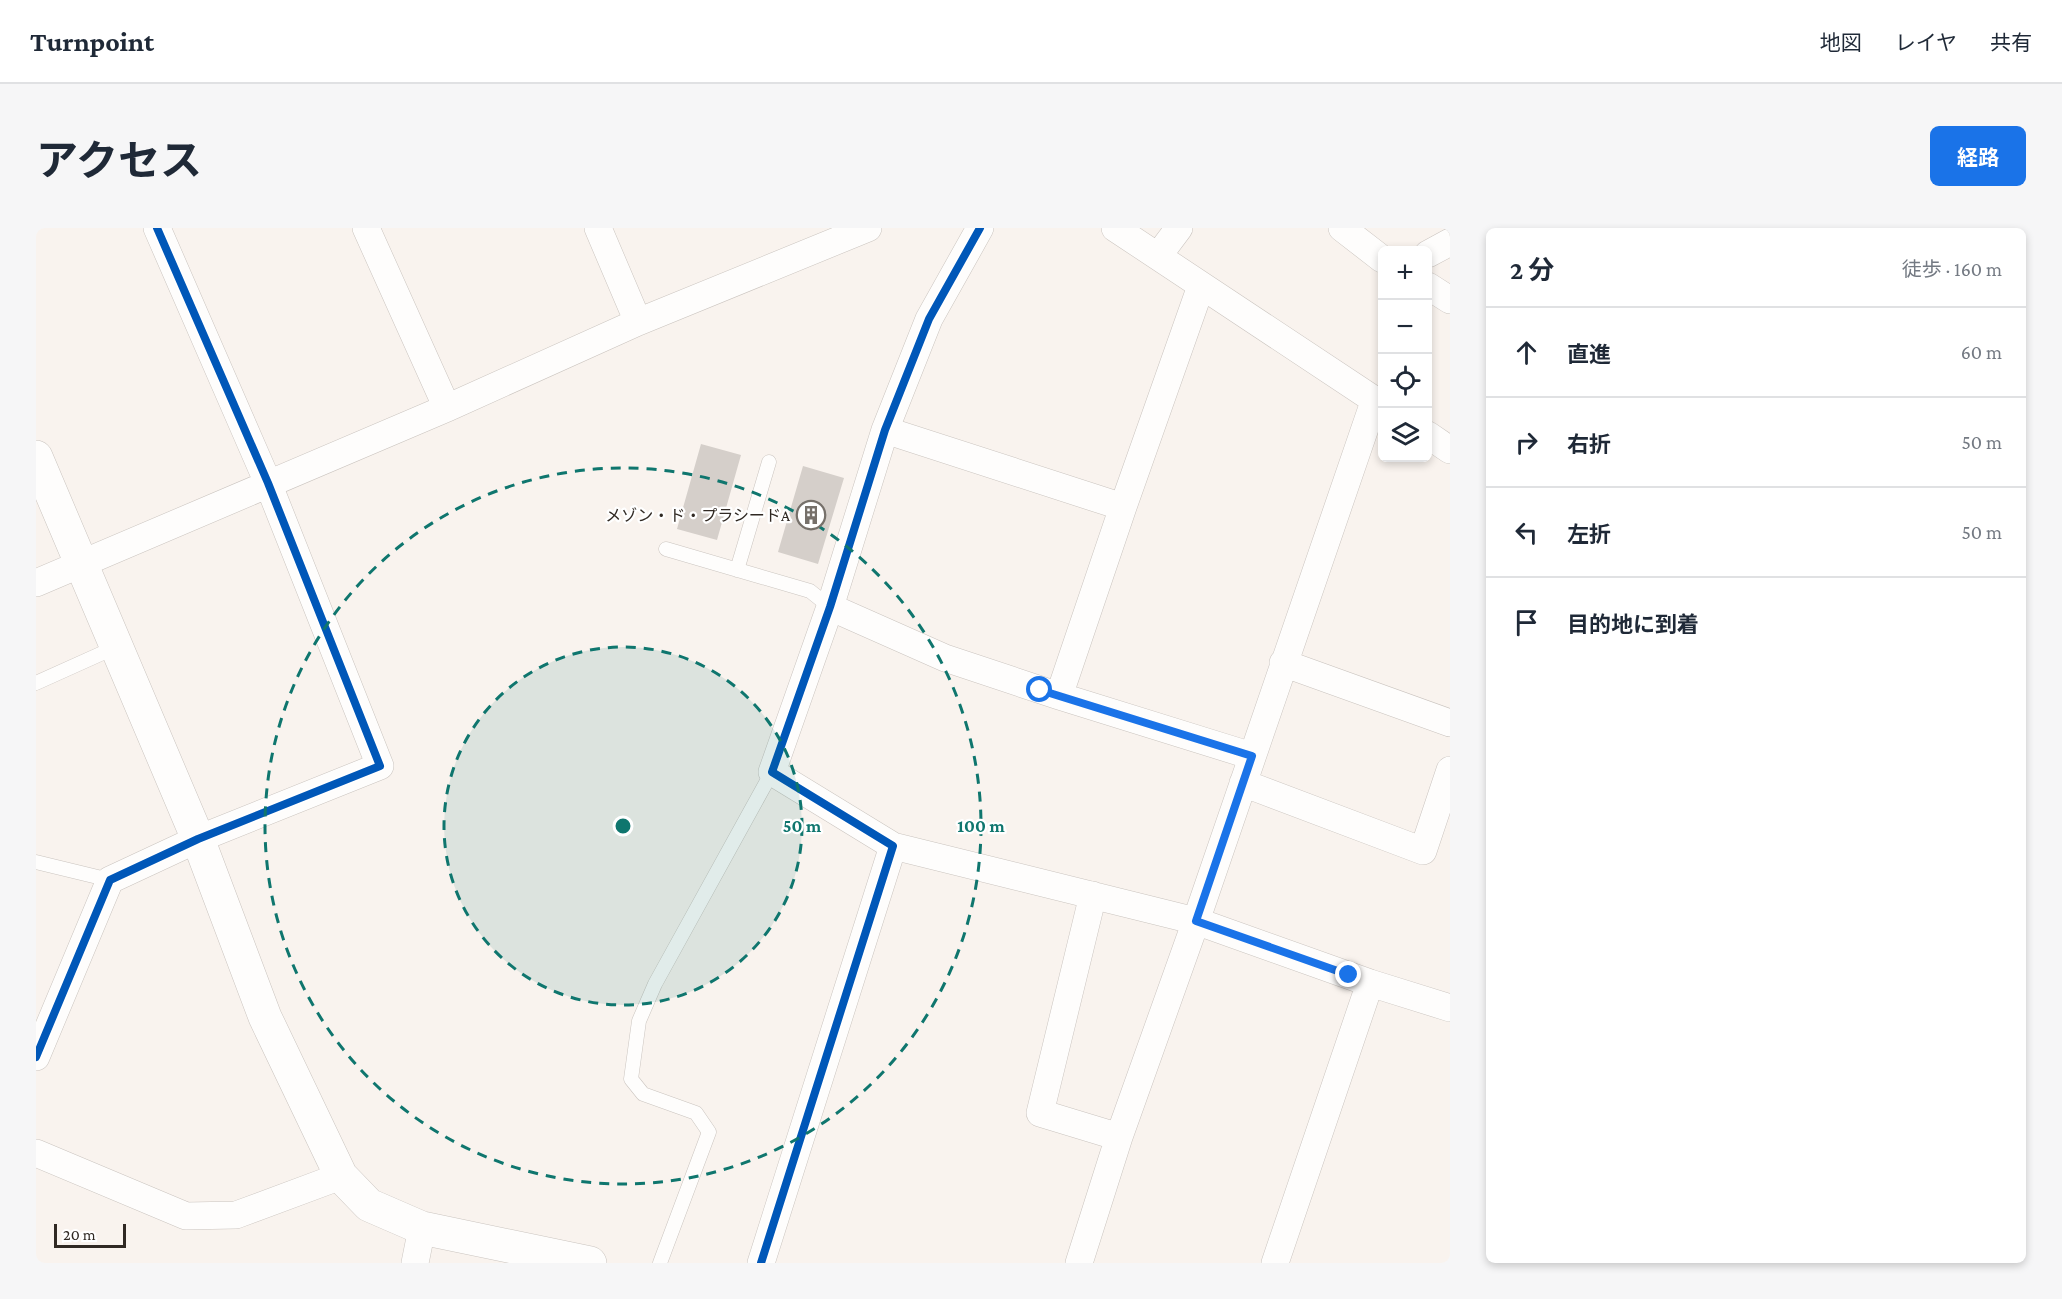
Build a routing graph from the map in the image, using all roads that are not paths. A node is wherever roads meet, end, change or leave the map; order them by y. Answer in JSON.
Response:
{"nodes":[{"id":1,"x":158,"y":228,"type":"edge"},
{"id":2,"x":366,"y":228,"type":"edge"},
{"id":3,"x":598,"y":228,"type":"edge"},
{"id":4,"x":868,"y":228,"type":"edge"},
{"id":5,"x":980,"y":228,"type":"edge"},
{"id":6,"x":1115,"y":228,"type":"edge"},
{"id":7,"x":1179,"y":228,"type":"edge"},
{"id":8,"x":1342,"y":228,"type":"edge"},
{"id":9,"x":821,"y":237,"type":"edge"},
{"id":10,"x":1450,"y":242,"type":"edge"},
{"id":11,"x":1432,"y":252,"type":"edge"},
{"id":12,"x":1378,"y":255,"type":"edge"},
{"id":13,"x":1158,"y":256,"type":"junction"},
{"id":14,"x":1201,"y":286,"type":"junction"},
{"id":15,"x":1432,"y":289,"type":"edge"},
{"id":16,"x":1450,"y":300,"type":"edge"},
{"id":17,"x":638,"y":322,"type":"junction"},
{"id":18,"x":1378,"y":401,"type":"edge"},
{"id":19,"x":1378,"y":405,"type":"edge"},
{"id":20,"x":447,"y":408,"type":"junction"},
{"id":21,"x":885,"y":429,"type":"junction"},
{"id":22,"x":1432,"y":438,"type":"edge"},
{"id":23,"x":1450,"y":450,"type":"edge"},
{"id":24,"x":36,"y":457,"type":"edge"},
{"id":25,"x":769,"y":462,"type":"dead end"},
{"id":26,"x":268,"y":483,"type":"junction"},
{"id":27,"x":1123,"y":507,"type":"junction"},
{"id":28,"x":666,"y":549,"type":"dead end"},
{"id":29,"x":82,"y":563,"type":"junction"},
{"id":30,"x":737,"y":570,"type":"junction"},
{"id":31,"x":36,"y":583,"type":"edge"},
{"id":32,"x":830,"y":607,"type":"junction"},
{"id":33,"x":116,"y":647,"type":"junction"},
{"id":34,"x":1283,"y":663,"type":"junction"},
{"id":35,"x":36,"y":682,"type":"edge"},
{"id":36,"x":1059,"y":696,"type":"junction"},
{"id":37,"x":1450,"y":723,"type":"edge"},
{"id":38,"x":1252,"y":756,"type":"junction"},
{"id":39,"x":1450,"y":771,"type":"edge"},
{"id":40,"x":772,"y":772,"type":"junction"},
{"id":41,"x":1243,"y":783,"type":"junction"},
{"id":42,"x":198,"y":839,"type":"junction"},
{"id":43,"x":893,"y":846,"type":"junction"},
{"id":44,"x":36,"y":862,"type":"edge"},
{"id":45,"x":110,"y":879,"type":"junction"},
{"id":46,"x":1093,"y":896,"type":"junction"},
{"id":47,"x":1196,"y":921,"type":"junction"},
{"id":48,"x":1371,"y":982,"type":"junction"},
{"id":49,"x":1450,"y":1008,"type":"edge"},
{"id":50,"x":36,"y":1057,"type":"edge"},
{"id":51,"x":1119,"y":1137,"type":"junction"},
{"id":52,"x":36,"y":1153,"type":"edge"},
{"id":53,"x":340,"y":1176,"type":"junction"},
{"id":54,"x":422,"y":1228,"type":"junction"},
{"id":55,"x":415,"y":1263,"type":"edge"},
{"id":56,"x":590,"y":1263,"type":"edge"},
{"id":57,"x":660,"y":1263,"type":"edge"},
{"id":58,"x":761,"y":1263,"type":"edge"},
{"id":59,"x":1079,"y":1263,"type":"edge"},
{"id":60,"x":1275,"y":1263,"type":"edge"}],
"edges":[{"from":1,"to":26,"type":"street"},
{"from":2,"to":20,"type":"street"},
{"from":3,"to":17,"type":"street"},
{"from":4,"to":9,"type":"street"},
{"from":5,"to":21,"type":"street"},
{"from":6,"to":13,"type":"street"},
{"from":7,"to":13,"type":"street"},
{"from":8,"to":12,"type":"street"},
{"from":9,"to":17,"type":"street"},
{"from":10,"to":11,"type":"street"},
{"from":13,"to":14,"type":"street"},
{"from":14,"to":18,"type":"street"},
{"from":14,"to":27,"type":"street"},
{"from":15,"to":16,"type":"street"},
{"from":17,"to":20,"type":"street"},
{"from":19,"to":34,"type":"street"},
{"from":20,"to":26,"type":"street"},
{"from":21,"to":27,"type":"street"},
{"from":21,"to":32,"type":"street"},
{"from":22,"to":23,"type":"street"},
{"from":24,"to":29,"type":"street"},
{"from":25,"to":30,"type":"lane"},
{"from":26,"to":29,"type":"street"},
{"from":26,"to":42,"type":"street"},
{"from":27,"to":36,"type":"street"},
{"from":28,"to":30,"type":"lane"},
{"from":29,"to":31,"type":"street"},
{"from":29,"to":33,"type":"street"},
{"from":30,"to":32,"type":"lane"},
{"from":32,"to":36,"type":"street"},
{"from":32,"to":40,"type":"street"},
{"from":33,"to":35,"type":"lane"},
{"from":33,"to":42,"type":"street"},
{"from":34,"to":37,"type":"street"},
{"from":34,"to":38,"type":"street"},
{"from":36,"to":38,"type":"street"},
{"from":38,"to":41,"type":"street"},
{"from":39,"to":41,"type":"street"},
{"from":40,"to":43,"type":"street"},
{"from":40,"to":57,"type":"lane"},
{"from":41,"to":47,"type":"street"},
{"from":42,"to":45,"type":"street"},
{"from":42,"to":53,"type":"street"},
{"from":43,"to":46,"type":"street"},
{"from":43,"to":58,"type":"street"},
{"from":44,"to":45,"type":"lane"},
{"from":45,"to":50,"type":"street"},
{"from":46,"to":47,"type":"street"},
{"from":46,"to":51,"type":"street"},
{"from":47,"to":48,"type":"street"},
{"from":47,"to":51,"type":"street"},
{"from":48,"to":49,"type":"street"},
{"from":48,"to":60,"type":"street"},
{"from":51,"to":59,"type":"street"},
{"from":52,"to":53,"type":"street"},
{"from":53,"to":54,"type":"street"},
{"from":54,"to":55,"type":"street"},
{"from":54,"to":56,"type":"street"}]}
